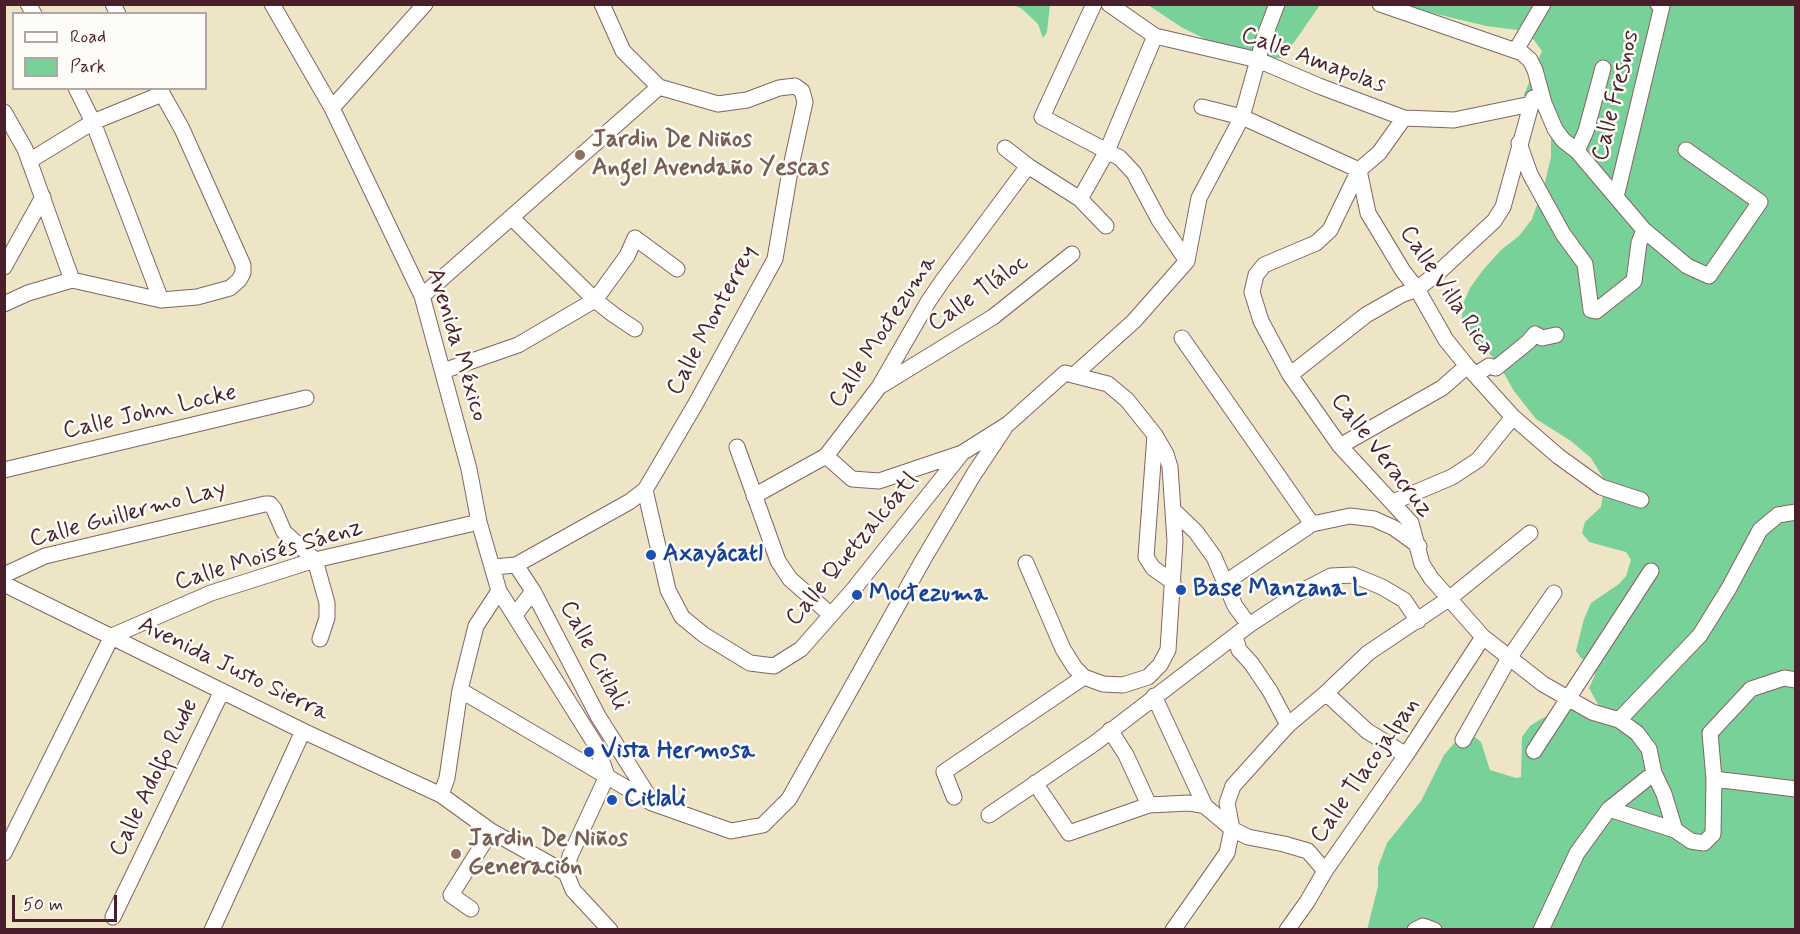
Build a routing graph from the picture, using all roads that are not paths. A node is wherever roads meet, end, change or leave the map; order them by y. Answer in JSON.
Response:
{"nodes":[{"id":1,"x":272,"y":4,"type":"edge"},
{"id":2,"x":425,"y":4,"type":"edge"},
{"id":3,"x":602,"y":4,"type":"edge"},
{"id":4,"x":1094,"y":4,"type":"edge"},
{"id":5,"x":1109,"y":4,"type":"edge"},
{"id":6,"x":1277,"y":4,"type":"edge"},
{"id":7,"x":1380,"y":4,"type":"edge"},
{"id":8,"x":1543,"y":4,"type":"edge"},
{"id":9,"x":1660,"y":5,"type":"edge"},
{"id":10,"x":1155,"y":36,"type":"junction"},
{"id":11,"x":1516,"y":50,"type":"junction"},
{"id":12,"x":1258,"y":60,"type":"junction"},
{"id":13,"x":1603,"y":68,"type":"dead end"},
{"id":14,"x":1539,"y":80,"type":"junction"},
{"id":15,"x":659,"y":87,"type":"junction"},
{"id":16,"x":77,"y":90,"type":"edge"},
{"id":17,"x":161,"y":91,"type":"edge"},
{"id":18,"x":1531,"y":104,"type":"junction"},
{"id":19,"x":1202,"y":106,"type":"dead end"},
{"id":20,"x":332,"y":108,"type":"junction"},
{"id":21,"x":4,"y":112,"type":"edge"},
{"id":22,"x":1242,"y":117,"type":"junction"},
{"id":23,"x":1404,"y":118,"type":"junction"},
{"id":24,"x":93,"y":122,"type":"junction"},
{"id":25,"x":1520,"y":143,"type":"junction"},
{"id":26,"x":1005,"y":148,"type":"dead end"},
{"id":27,"x":1686,"y":150,"type":"dead end"},
{"id":28,"x":1107,"y":151,"type":"junction"},
{"id":29,"x":1577,"y":151,"type":"junction"},
{"id":30,"x":29,"y":161,"type":"junction"},
{"id":31,"x":1028,"y":166,"type":"junction"},
{"id":32,"x":1359,"y":170,"type":"junction"},
{"id":33,"x":43,"y":197,"type":"junction"},
{"id":34,"x":1616,"y":197,"type":"junction"},
{"id":35,"x":1080,"y":199,"type":"junction"},
{"id":36,"x":512,"y":218,"type":"junction"},
{"id":37,"x":1106,"y":226,"type":"dead end"},
{"id":38,"x":1644,"y":230,"type":"junction"},
{"id":39,"x":1072,"y":254,"type":"dead end"},
{"id":40,"x":1186,"y":261,"type":"junction"},
{"id":41,"x":4,"y":267,"type":"edge"},
{"id":42,"x":677,"y":269,"type":"dead end"},
{"id":43,"x":72,"y":280,"type":"junction"},
{"id":44,"x":1417,"y":289,"type":"junction"},
{"id":45,"x":422,"y":296,"type":"junction"},
{"id":46,"x":161,"y":300,"type":"junction"},
{"id":47,"x":596,"y":300,"type":"junction"},
{"id":48,"x":4,"y":304,"type":"edge"},
{"id":49,"x":635,"y":329,"type":"dead end"},
{"id":50,"x":1556,"y":335,"type":"dead end"},
{"id":51,"x":1182,"y":338,"type":"dead end"},
{"id":52,"x":443,"y":371,"type":"junction"},
{"id":53,"x":1471,"y":371,"type":"junction"},
{"id":54,"x":1074,"y":375,"type":"junction"},
{"id":55,"x":1290,"y":375,"type":"junction"},
{"id":56,"x":879,"y":387,"type":"junction"},
{"id":57,"x":306,"y":398,"type":"dead end"},
{"id":58,"x":1513,"y":417,"type":"junction"},
{"id":59,"x":1008,"y":424,"type":"junction"},
{"id":60,"x":1155,"y":435,"type":"junction"},
{"id":61,"x":1340,"y":446,"type":"junction"},
{"id":62,"x":737,"y":447,"type":"dead end"},
{"id":63,"x":962,"y":453,"type":"junction"},
{"id":64,"x":826,"y":456,"type":"junction"},
{"id":65,"x":4,"y":471,"type":"edge"},
{"id":66,"x":645,"y":490,"type":"junction"},
{"id":67,"x":754,"y":496,"type":"junction"},
{"id":68,"x":1641,"y":500,"type":"dead end"},
{"id":69,"x":1393,"y":502,"type":"junction"},
{"id":70,"x":1174,"y":511,"type":"junction"},
{"id":71,"x":1796,"y":512,"type":"edge"},
{"id":72,"x":479,"y":522,"type":"junction"},
{"id":73,"x":1312,"y":524,"type":"junction"},
{"id":74,"x":1530,"y":533,"type":"dead end"},
{"id":75,"x":1419,"y":546,"type":"junction"},
{"id":76,"x":315,"y":560,"type":"junction"},
{"id":77,"x":1026,"y":563,"type":"dead end"},
{"id":78,"x":516,"y":565,"type":"junction"},
{"id":79,"x":492,"y":567,"type":"junction"},
{"id":80,"x":1651,"y":571,"type":"dead end"},
{"id":81,"x":4,"y":575,"type":"edge"},
{"id":82,"x":1173,"y":582,"type":"junction"},
{"id":83,"x":1226,"y":582,"type":"junction"},
{"id":84,"x":4,"y":584,"type":"edge"},
{"id":85,"x":499,"y":591,"type":"junction"},
{"id":86,"x":533,"y":591,"type":"junction"},
{"id":87,"x":1554,"y":593,"type":"dead end"},
{"id":88,"x":1450,"y":598,"type":"junction"},
{"id":89,"x":515,"y":615,"type":"junction"},
{"id":90,"x":831,"y":615,"type":"junction"},
{"id":91,"x":1418,"y":621,"type":"junction"},
{"id":92,"x":1249,"y":625,"type":"junction"},
{"id":93,"x":112,"y":636,"type":"junction"},
{"id":94,"x":1235,"y":636,"type":"junction"},
{"id":95,"x":1483,"y":637,"type":"junction"},
{"id":96,"x":320,"y":639,"type":"dead end"},
{"id":97,"x":1168,"y":650,"type":"junction"},
{"id":98,"x":1509,"y":658,"type":"junction"},
{"id":99,"x":1084,"y":677,"type":"junction"},
{"id":100,"x":1178,"y":678,"type":"junction"},
{"id":101,"x":1796,"y":680,"type":"edge"},
{"id":102,"x":460,"y":690,"type":"junction"},
{"id":103,"x":222,"y":691,"type":"junction"},
{"id":104,"x":1326,"y":693,"type":"junction"},
{"id":105,"x":1154,"y":696,"type":"junction"},
{"id":106,"x":1569,"y":698,"type":"junction"},
{"id":107,"x":1618,"y":720,"type":"junction"},
{"id":108,"x":1288,"y":725,"type":"junction"},
{"id":109,"x":1110,"y":730,"type":"junction"},
{"id":110,"x":303,"y":731,"type":"junction"},
{"id":111,"x":1462,"y":740,"type":"dead end"},
{"id":112,"x":1534,"y":751,"type":"dead end"},
{"id":113,"x":1406,"y":756,"type":"junction"},
{"id":114,"x":1654,"y":773,"type":"junction"},
{"id":115,"x":607,"y":776,"type":"junction"},
{"id":116,"x":1714,"y":780,"type":"junction"},
{"id":117,"x":1035,"y":783,"type":"junction"},
{"id":118,"x":1796,"y":789,"type":"edge"},
{"id":119,"x":441,"y":795,"type":"junction"},
{"id":120,"x":954,"y":797,"type":"dead end"},
{"id":121,"x":652,"y":803,"type":"junction"},
{"id":122,"x":1149,"y":805,"type":"junction"},
{"id":123,"x":1205,"y":806,"type":"junction"},
{"id":124,"x":1608,"y":809,"type":"junction"},
{"id":125,"x":989,"y":814,"type":"dead end"},
{"id":126,"x":1232,"y":829,"type":"junction"},
{"id":127,"x":1675,"y":830,"type":"junction"},
{"id":128,"x":491,"y":831,"type":"junction"},
{"id":129,"x":4,"y":853,"type":"edge"},
{"id":130,"x":1324,"y":871,"type":"junction"},
{"id":131,"x":566,"y":873,"type":"junction"},
{"id":132,"x":471,"y":909,"type":"dead end"},
{"id":133,"x":113,"y":917,"type":"dead end"},
{"id":134,"x":212,"y":930,"type":"edge"},
{"id":135,"x":610,"y":930,"type":"edge"},
{"id":136,"x":1173,"y":930,"type":"edge"},
{"id":137,"x":1287,"y":930,"type":"edge"},
{"id":138,"x":1415,"y":930,"type":"edge"},
{"id":139,"x":1434,"y":930,"type":"edge"},
{"id":140,"x":1541,"y":930,"type":"edge"}],
"edges":[{"from":1,"to":20,"type":"street","name":"Avenida México"},
{"from":2,"to":20,"type":"street"},
{"from":3,"to":15,"type":"street","name":"Calle Monterrey"},
{"from":4,"to":28,"type":"street"},
{"from":5,"to":10,"type":"street","name":"Calle Amapolas"},
{"from":6,"to":12,"type":"street"},
{"from":7,"to":11,"type":"street"},
{"from":8,"to":11,"type":"street"},
{"from":9,"to":34,"type":"street","name":"Calle Fresnos"},
{"from":10,"to":12,"type":"street","name":"Calle Amapolas"},
{"from":10,"to":28,"type":"street"},
{"from":11,"to":14,"type":"street"},
{"from":12,"to":22,"type":"street"},
{"from":12,"to":23,"type":"street","name":"Calle Amapolas"},
{"from":13,"to":29,"type":"street"},
{"from":14,"to":18,"type":"street"},
{"from":14,"to":29,"type":"street"},
{"from":15,"to":36,"type":"street"},
{"from":15,"to":66,"type":"street","name":"Calle Monterrey"},
{"from":16,"to":24,"type":"street"},
{"from":17,"to":24,"type":"street"},
{"from":17,"to":46,"type":"street"},
{"from":18,"to":23,"type":"street","name":"Calle Amapolas"},
{"from":18,"to":25,"type":"street"},
{"from":19,"to":22,"type":"street"},
{"from":20,"to":45,"type":"street","name":"Avenida México"},
{"from":21,"to":30,"type":"street"},
{"from":22,"to":32,"type":"street"},
{"from":22,"to":40,"type":"street"},
{"from":23,"to":32,"type":"street"},
{"from":24,"to":30,"type":"street"},
{"from":24,"to":46,"type":"street"},
{"from":25,"to":38,"type":"street"},
{"from":25,"to":44,"type":"street"},
{"from":26,"to":31,"type":"street"},
{"from":27,"to":38,"type":"street"},
{"from":28,"to":35,"type":"street"},
{"from":28,"to":40,"type":"street"},
{"from":29,"to":34,"type":"street"},
{"from":30,"to":33,"type":"street"},
{"from":31,"to":35,"type":"street"},
{"from":31,"to":56,"type":"street","name":"Calle Moctezuma"},
{"from":32,"to":44,"type":"street","name":"Calle Villa Rica"},
{"from":32,"to":55,"type":"street","name":"Calle Veracruz"},
{"from":33,"to":41,"type":"street"},
{"from":33,"to":43,"type":"street"},
{"from":34,"to":38,"type":"street"},
{"from":35,"to":37,"type":"street"},
{"from":36,"to":45,"type":"street"},
{"from":36,"to":47,"type":"street"},
{"from":39,"to":56,"type":"street","name":"Calle Tláloc"},
{"from":40,"to":54,"type":"street"},
{"from":42,"to":47,"type":"street"},
{"from":43,"to":46,"type":"street"},
{"from":43,"to":48,"type":"street"},
{"from":44,"to":53,"type":"street","name":"Calle Villa Rica"},
{"from":44,"to":55,"type":"street"},
{"from":45,"to":52,"type":"street","name":"Avenida México"},
{"from":47,"to":49,"type":"street"},
{"from":47,"to":52,"type":"street"},
{"from":50,"to":53,"type":"street"},
{"from":51,"to":73,"type":"street"},
{"from":52,"to":72,"type":"street","name":"Avenida México"},
{"from":53,"to":58,"type":"street","name":"Calle Villa Rica"},
{"from":53,"to":61,"type":"street"},
{"from":54,"to":59,"type":"street"},
{"from":54,"to":60,"type":"street"},
{"from":55,"to":61,"type":"street","name":"Calle Veracruz"},
{"from":56,"to":64,"type":"street","name":"Calle Moctezuma"},
{"from":57,"to":65,"type":"street","name":"Calle John Locke"},
{"from":58,"to":68,"type":"street","name":"Calle Villa Rica"},
{"from":58,"to":69,"type":"street"},
{"from":59,"to":63,"type":"street","name":"Calle Quetzalcóatl"},
{"from":59,"to":121,"type":"street","name":"Calle Quetzalcóatl"},
{"from":60,"to":70,"type":"street"},
{"from":60,"to":82,"type":"street"},
{"from":61,"to":69,"type":"street","name":"Calle Veracruz"},
{"from":62,"to":67,"type":"street"},
{"from":63,"to":64,"type":"street"},
{"from":63,"to":90,"type":"street","name":"Calle Quetzalcóatl"},
{"from":64,"to":67,"type":"street","name":"Calle Moctezuma"},
{"from":66,"to":78,"type":"street"},
{"from":66,"to":90,"type":"street","name":"Calle Quetzalcóatl"},
{"from":67,"to":90,"type":"street"},
{"from":69,"to":75,"type":"street","name":"Calle Veracruz"},
{"from":70,"to":82,"type":"street"},
{"from":70,"to":83,"type":"street"},
{"from":71,"to":107,"type":"street"},
{"from":72,"to":76,"type":"street","name":"Calle Moisés Sáenz"},
{"from":72,"to":79,"type":"street","name":"Avenida México"},
{"from":73,"to":75,"type":"street"},
{"from":73,"to":83,"type":"street"},
{"from":74,"to":88,"type":"street"},
{"from":75,"to":88,"type":"street","name":"Calle Veracruz"},
{"from":76,"to":81,"type":"street","name":"Calle Guillermo Lay"},
{"from":76,"to":93,"type":"street","name":"Calle Moisés Sáenz"},
{"from":76,"to":96,"type":"street"},
{"from":77,"to":99,"type":"street"},
{"from":78,"to":79,"type":"street"},
{"from":78,"to":86,"type":"street"},
{"from":79,"to":85,"type":"street","name":"Avenida México"},
{"from":80,"to":106,"type":"street"},
{"from":82,"to":97,"type":"street"},
{"from":83,"to":92,"type":"street"},
{"from":84,"to":93,"type":"street","name":"Avenida Justo Sierra"},
{"from":85,"to":89,"type":"street","name":"Avenida México"},
{"from":85,"to":102,"type":"street"},
{"from":86,"to":89,"type":"street"},
{"from":86,"to":121,"type":"street","name":"Calle Citlali"},
{"from":87,"to":98,"type":"street"},
{"from":88,"to":91,"type":"street"},
{"from":88,"to":95,"type":"street","name":"Calle Veracruz"},
{"from":89,"to":115,"type":"street"},
{"from":91,"to":92,"type":"street"},
{"from":91,"to":104,"type":"street"},
{"from":92,"to":94,"type":"street"},
{"from":93,"to":103,"type":"street","name":"Avenida Justo Sierra"},
{"from":93,"to":129,"type":"street"},
{"from":94,"to":100,"type":"street"},
{"from":94,"to":108,"type":"street"},
{"from":95,"to":98,"type":"street","name":"Calle Veracruz"},
{"from":95,"to":113,"type":"street","name":"Calle Tlacojalpan"},
{"from":97,"to":99,"type":"street"},
{"from":97,"to":100,"type":"street"},
{"from":98,"to":106,"type":"street","name":"Calle Veracruz"},
{"from":98,"to":111,"type":"street"},
{"from":99,"to":120,"type":"street"},
{"from":100,"to":105,"type":"street"},
{"from":101,"to":116,"type":"street"},
{"from":102,"to":115,"type":"street"},
{"from":102,"to":119,"type":"street"},
{"from":103,"to":110,"type":"street","name":"Avenida Justo Sierra"},
{"from":103,"to":133,"type":"street","name":"Calle Adolfo Rude"},
{"from":104,"to":108,"type":"street"},
{"from":104,"to":113,"type":"street"},
{"from":105,"to":109,"type":"street"},
{"from":105,"to":123,"type":"street"},
{"from":106,"to":107,"type":"street","name":"Calle Veracruz"},
{"from":106,"to":112,"type":"street"},
{"from":107,"to":114,"type":"street","name":"Calle Veracruz"},
{"from":108,"to":126,"type":"street"},
{"from":109,"to":117,"type":"street"},
{"from":109,"to":122,"type":"street"},
{"from":110,"to":119,"type":"street","name":"Avenida Justo Sierra"},
{"from":110,"to":134,"type":"street"},
{"from":113,"to":130,"type":"street","name":"Calle Tlacojalpan"},
{"from":114,"to":124,"type":"street"},
{"from":114,"to":127,"type":"street","name":"Calle Veracruz"},
{"from":115,"to":121,"type":"street"},
{"from":115,"to":131,"type":"street"},
{"from":116,"to":118,"type":"street"},
{"from":116,"to":127,"type":"street"},
{"from":117,"to":122,"type":"street"},
{"from":117,"to":125,"type":"street"},
{"from":119,"to":128,"type":"street","name":"Avenida Justo Sierra"},
{"from":122,"to":123,"type":"street"},
{"from":123,"to":126,"type":"street"},
{"from":124,"to":127,"type":"street"},
{"from":124,"to":140,"type":"street"},
{"from":126,"to":130,"type":"street"},
{"from":126,"to":136,"type":"street"},
{"from":128,"to":131,"type":"street","name":"Avenida Justo Sierra"},
{"from":128,"to":132,"type":"street"},
{"from":130,"to":137,"type":"street","name":"Calle Tlacojalpan"},
{"from":131,"to":135,"type":"street"},
{"from":138,"to":139,"type":"street"}]}
